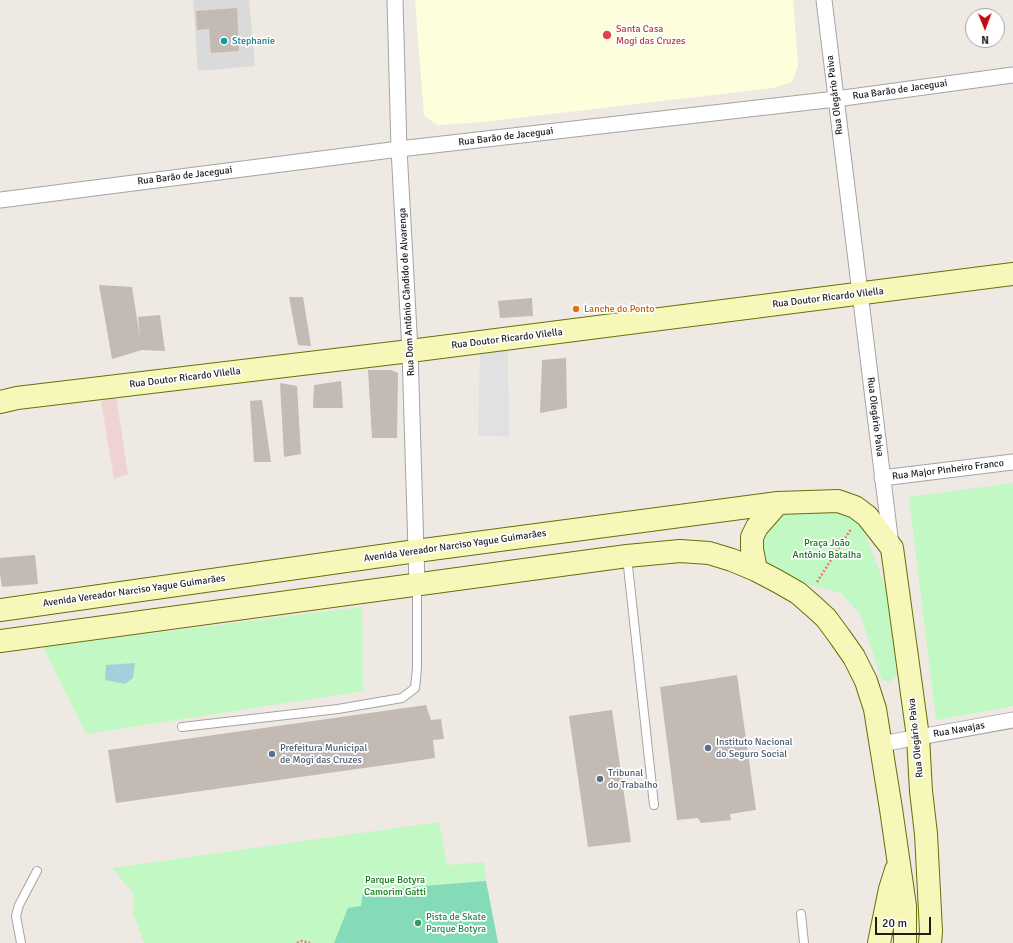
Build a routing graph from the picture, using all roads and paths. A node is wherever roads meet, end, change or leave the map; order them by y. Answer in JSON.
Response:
{"nodes":[{"id":1,"x":395,"y":0,"type":"edge"},
{"id":2,"x":824,"y":0,"type":"edge"},
{"id":3,"x":1013,"y":75,"type":"edge"},
{"id":4,"x":836,"y":99,"type":"junction"},
{"id":5,"x":400,"y":149,"type":"junction"},
{"id":6,"x":0,"y":200,"type":"edge"},
{"id":7,"x":1013,"y":274,"type":"edge"},
{"id":8,"x":860,"y":293,"type":"junction"},
{"id":9,"x":410,"y":351,"type":"junction"},
{"id":10,"x":0,"y":402,"type":"edge"},
{"id":11,"x":1013,"y":462,"type":"edge"},
{"id":12,"x":882,"y":478,"type":"junction"},
{"id":13,"x":778,"y":503,"type":"junction"},
{"id":14,"x":862,"y":512,"type":"junction"},
{"id":15,"x":892,"y":548,"type":"junction"},
{"id":16,"x":416,"y":551,"type":"junction"},
{"id":17,"x":627,"y":556,"type":"junction"},
{"id":18,"x":756,"y":570,"type":"junction"},
{"id":19,"x":417,"y":584,"type":"junction"},
{"id":20,"x":805,"y":600,"type":"junction"},
{"id":21,"x":0,"y":610,"type":"edge"},
{"id":22,"x":0,"y":642,"type":"edge"},
{"id":23,"x":1013,"y":720,"type":"edge"},
{"id":24,"x":182,"y":727,"type":"dead end"},
{"id":25,"x":918,"y":737,"type":"junction"},
{"id":26,"x":881,"y":744,"type":"junction"},
{"id":27,"x":654,"y":805,"type":"dead end"},
{"id":28,"x":926,"y":834,"type":"junction"},
{"id":29,"x":898,"y":863,"type":"junction"},
{"id":30,"x":37,"y":872,"type":"dead end"},
{"id":31,"x":801,"y":914,"type":"dead end"},
{"id":32,"x":21,"y":943,"type":"edge"},
{"id":33,"x":297,"y":943,"type":"edge"},
{"id":34,"x":310,"y":943,"type":"edge"},
{"id":35,"x":804,"y":943,"type":"edge"},
{"id":36,"x":879,"y":943,"type":"edge"},
{"id":37,"x":905,"y":943,"type":"edge"},
{"id":38,"x":930,"y":943,"type":"edge"},
{"id":39,"x":946,"y":943,"type":"edge"}],
"edges":[{"from":1,"to":5,"type":"street","name":"Rua Dom Antônio Cândido de Alvarenga"},
{"from":2,"to":4,"type":"street","name":"Rua Olegário Paiva"},
{"from":3,"to":4,"type":"street","name":"Rua Barão de Jaceguai"},
{"from":4,"to":5,"type":"street","name":"Rua Barão de Jaceguai"},
{"from":4,"to":8,"type":"street","name":"Rua Olegário Paiva"},
{"from":5,"to":6,"type":"street","name":"Rua Barão de Jaceguai"},
{"from":5,"to":9,"type":"street","name":"Rua Dom Antônio Cândido de Alvarenga"},
{"from":7,"to":8,"type":"main road","name":"Rua Doutor Ricardo Vilella"},
{"from":8,"to":9,"type":"main road","name":"Rua Doutor Ricardo Vilella"},
{"from":8,"to":12,"type":"street","name":"Rua Olegário Paiva"},
{"from":9,"to":10,"type":"main road","name":"Rua Doutor Ricardo Vilella"},
{"from":9,"to":16,"type":"street","name":"Rua Dom Antônio Cândido de Alvarenga"},
{"from":11,"to":12,"type":"street","name":"Rua Major Pinheiro Franco"},
{"from":12,"to":15,"type":"street","name":"Rua Olegário Paiva"},
{"from":13,"to":14,"type":"main road","name":"Avenida Vereador Narciso Yague Guimarães"},
{"from":13,"to":16,"type":"main road","name":"Avenida Vereador Narciso Yague Guimarães"},
{"from":13,"to":18,"type":"main road"},
{"from":14,"to":15,"type":"main road","name":"Avenida Vereador Narciso Yague Guimarães"},
{"from":14,"to":20,"type":"path"},
{"from":15,"to":25,"type":"main road","name":"Rua Olegário Paiva"},
{"from":16,"to":19,"type":"street","name":"Rua Dom Antônio Cândido de Alvarenga"},
{"from":16,"to":21,"type":"main road","name":"Avenida Vereador Narciso Yague Guimarães"},
{"from":17,"to":18,"type":"main road"},
{"from":17,"to":19,"type":"main road"},
{"from":17,"to":27,"type":"lane"},
{"from":18,"to":20,"type":"main road"},
{"from":19,"to":22,"type":"main road"},
{"from":19,"to":24,"type":"lane"},
{"from":20,"to":26,"type":"main road"},
{"from":23,"to":25,"type":"street","name":"Rua Navajas"},
{"from":25,"to":26,"type":"street","name":"Rua Navajas"},
{"from":25,"to":28,"type":"main road","name":"Rua Olegário Paiva"},
{"from":26,"to":29,"type":"main road"},
{"from":28,"to":38,"type":"main road"},
{"from":28,"to":39,"type":"main road"},
{"from":29,"to":36,"type":"main road"},
{"from":29,"to":37,"type":"main road"},
{"from":30,"to":32,"type":"lane"},
{"from":31,"to":35,"type":"lane"},
{"from":33,"to":34,"type":"path"}]}
